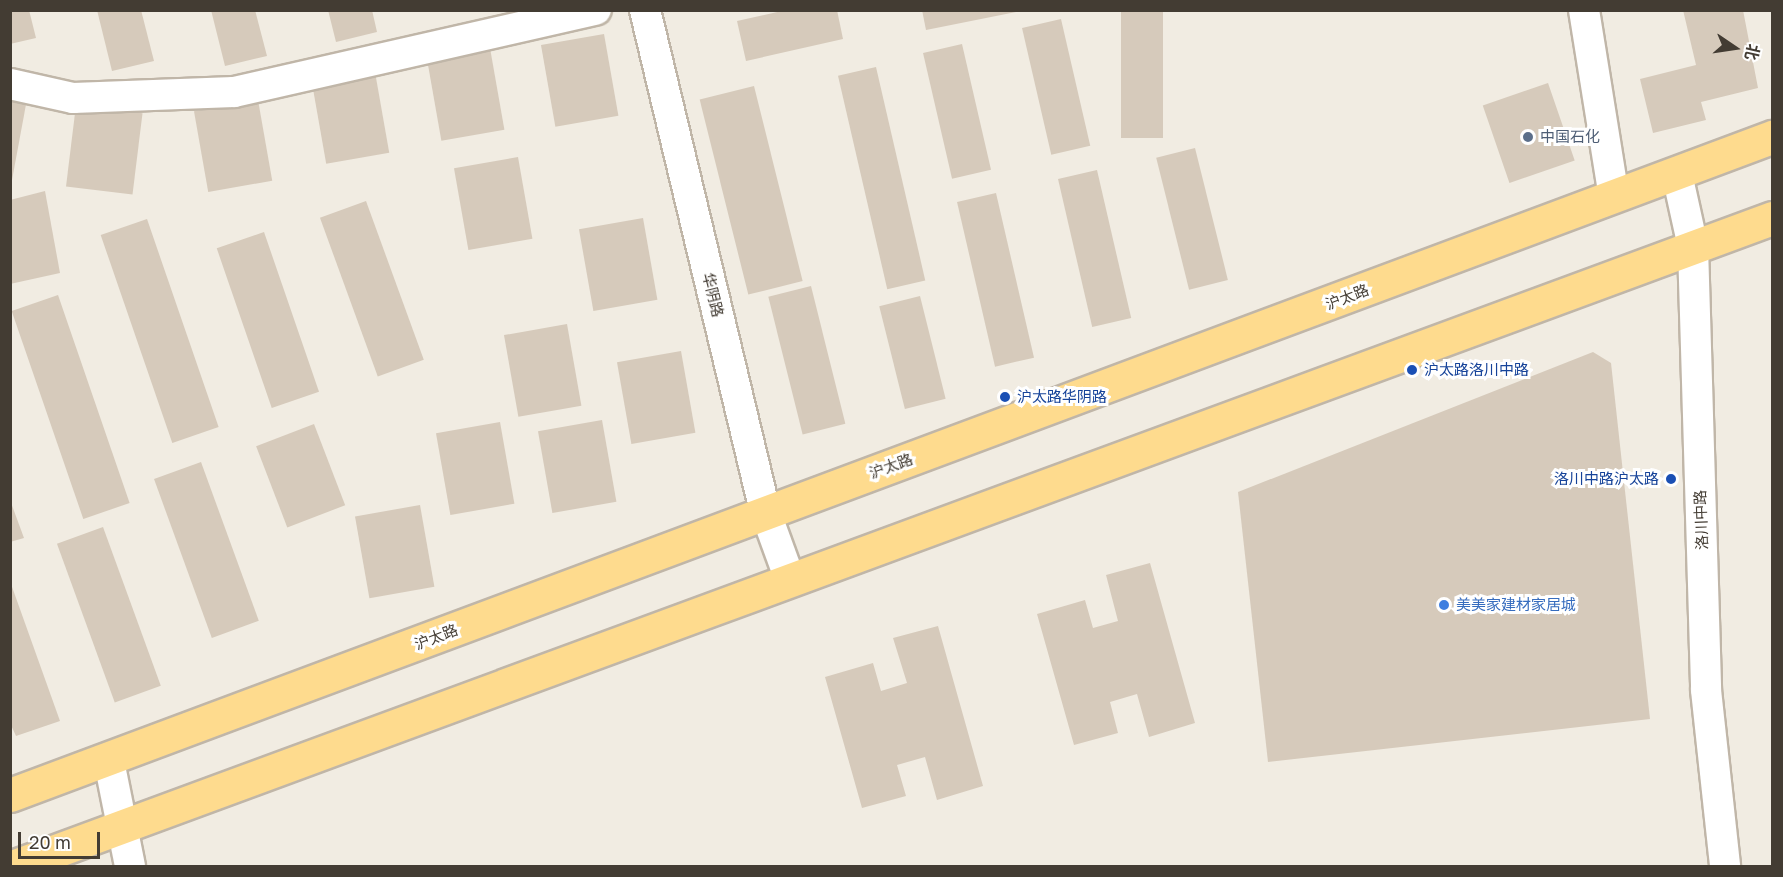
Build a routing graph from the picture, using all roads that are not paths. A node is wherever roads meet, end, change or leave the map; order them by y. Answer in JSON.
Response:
{"nodes":[{"id":1,"x":596,"y":10,"type":"edge"},
{"id":2,"x":645,"y":10,"type":"edge"},
{"id":3,"x":1584,"y":10,"type":"edge"},
{"id":4,"x":10,"y":84,"type":"edge"},
{"id":5,"x":1773,"y":137,"type":"edge"},
{"id":6,"x":1677,"y":174,"type":"junction"},
{"id":7,"x":1614,"y":197,"type":"junction"},
{"id":8,"x":1773,"y":218,"type":"edge"},
{"id":9,"x":1693,"y":247,"type":"junction"},
{"id":10,"x":765,"y":511,"type":"junction"},
{"id":11,"x":789,"y":577,"type":"junction"},
{"id":12,"x":109,"y":761,"type":"junction"},
{"id":13,"x":10,"y":795,"type":"edge"},
{"id":14,"x":121,"y":825,"type":"junction"},
{"id":15,"x":15,"y":867,"type":"edge"},
{"id":16,"x":130,"y":867,"type":"edge"},
{"id":17,"x":1725,"y":867,"type":"edge"}],
"edges":[{"from":1,"to":4,"type":"street"},
{"from":2,"to":10,"type":"street","name":"华阴路"},
{"from":3,"to":7,"type":"street"},
{"from":5,"to":6,"type":"main road","name":"沪太路"},
{"from":6,"to":7,"type":"main road","name":"沪太路"},
{"from":6,"to":9,"type":"street","name":"洛川中路"},
{"from":7,"to":10,"type":"main road","name":"沪太路"},
{"from":8,"to":9,"type":"main road"},
{"from":9,"to":11,"type":"main road"},
{"from":9,"to":17,"type":"street","name":"洛川中路"},
{"from":10,"to":11,"type":"street","name":"华阴路"},
{"from":10,"to":12,"type":"main road","name":"沪太路"},
{"from":11,"to":14,"type":"main road"},
{"from":12,"to":13,"type":"main road","name":"沪太路"},
{"from":12,"to":14,"type":"street"},
{"from":14,"to":15,"type":"main road"},
{"from":14,"to":16,"type":"street"}]}
